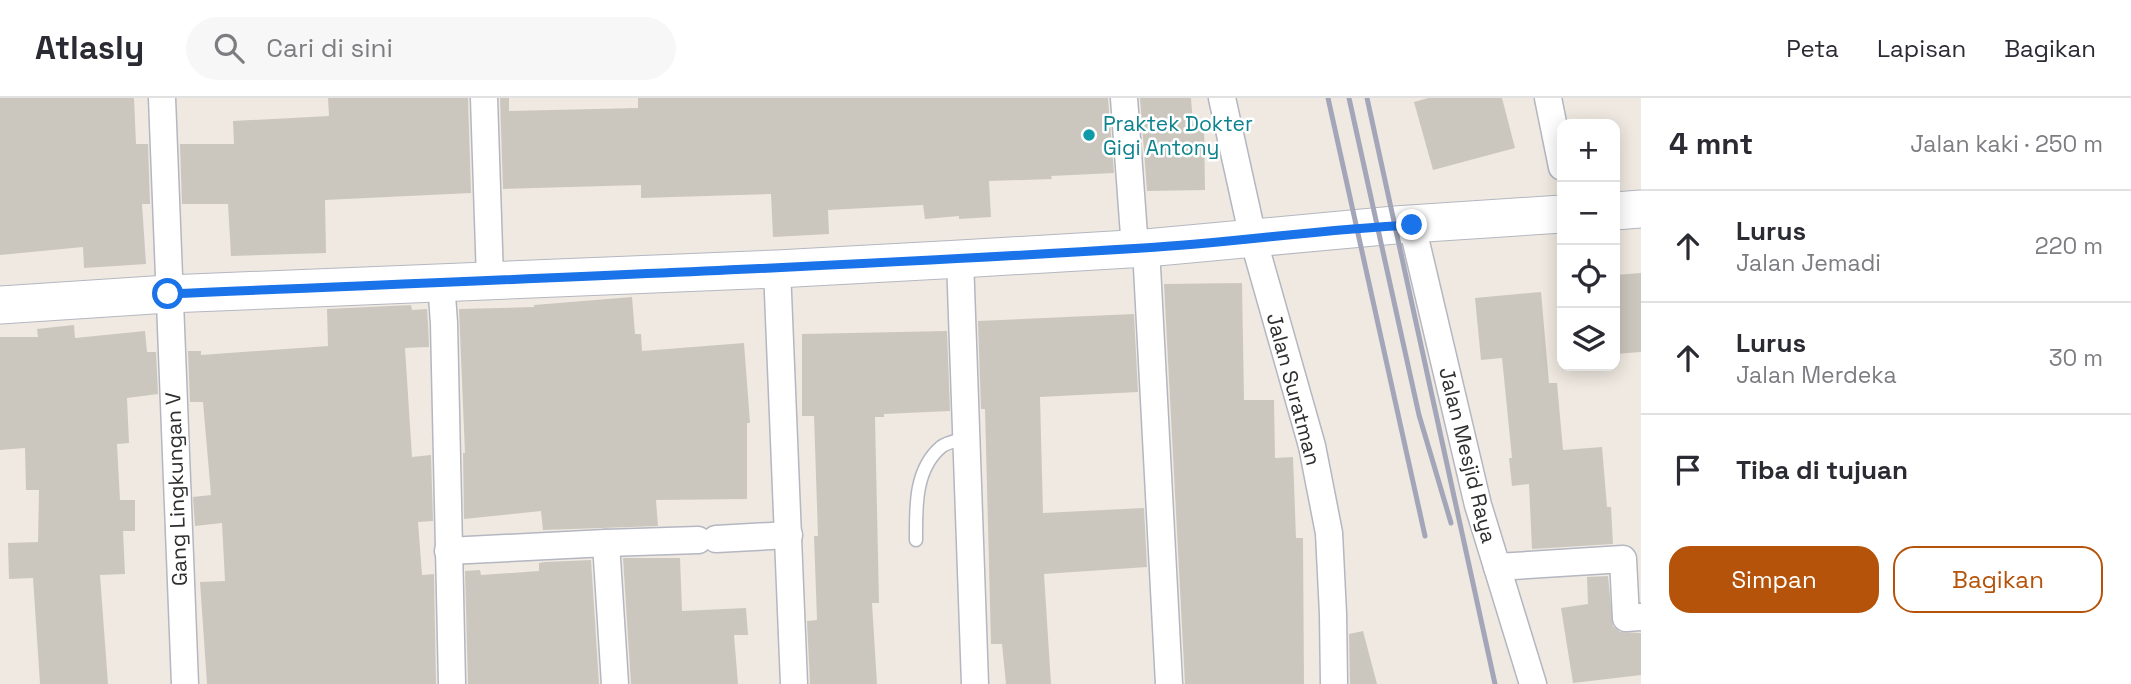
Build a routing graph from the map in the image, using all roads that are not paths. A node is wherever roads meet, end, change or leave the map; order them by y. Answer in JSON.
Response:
{"nodes":[{"id":1,"x":162,"y":98,"type":"edge"},
{"id":2,"x":484,"y":98,"type":"edge"},
{"id":3,"x":1124,"y":98,"type":"edge"},
{"id":4,"x":1222,"y":98,"type":"edge"},
{"id":5,"x":1548,"y":98,"type":"edge"},
{"id":6,"x":1557,"y":142,"type":"edge"},
{"id":7,"x":1641,"y":209,"type":"edge"},
{"id":8,"x":1620,"y":211,"type":"edge"},
{"id":9,"x":1557,"y":214,"type":"edge"},
{"id":10,"x":1412,"y":225,"type":"junction"},
{"id":11,"x":1253,"y":238,"type":"junction"},
{"id":12,"x":1141,"y":248,"type":"junction"},
{"id":13,"x":960,"y":259,"type":"junction"},
{"id":14,"x":777,"y":269,"type":"junction"},
{"id":15,"x":490,"y":279,"type":"junction"},
{"id":16,"x":441,"y":282,"type":"junction"},
{"id":17,"x":168,"y":294,"type":"junction"},
{"id":18,"x":0,"y":305,"type":"edge"},
{"id":19,"x":967,"y":438,"type":"junction"},
{"id":20,"x":789,"y":535,"type":"junction"},
{"id":21,"x":916,"y":541,"type":"dead end"},
{"id":22,"x":607,"y":543,"type":"junction"},
{"id":23,"x":447,"y":551,"type":"junction"},
{"id":24,"x":1497,"y":567,"type":"junction"},
{"id":25,"x":1641,"y":617,"type":"edge"},
{"id":26,"x":185,"y":684,"type":"edge"},
{"id":27,"x":452,"y":684,"type":"edge"},
{"id":28,"x":615,"y":684,"type":"edge"},
{"id":29,"x":794,"y":684,"type":"edge"},
{"id":30,"x":975,"y":684,"type":"edge"},
{"id":31,"x":1169,"y":684,"type":"edge"},
{"id":32,"x":1334,"y":684,"type":"edge"},
{"id":33,"x":1533,"y":684,"type":"edge"}],
"edges":[{"from":1,"to":17,"type":"street","name":"Gang Lingkungan V"},
{"from":2,"to":15,"type":"street"},
{"from":3,"to":12,"type":"street"},
{"from":4,"to":11,"type":"street","name":"Jalan Suratman"},
{"from":5,"to":6,"type":"street"},
{"from":7,"to":8,"type":"street"},
{"from":9,"to":10,"type":"street"},
{"from":10,"to":11,"type":"street"},
{"from":10,"to":24,"type":"street","name":"Jalan Mesjid Raya"},
{"from":11,"to":12,"type":"street"},
{"from":11,"to":32,"type":"street","name":"Jalan Suratman"},
{"from":12,"to":13,"type":"street"},
{"from":12,"to":31,"type":"street"},
{"from":13,"to":14,"type":"street"},
{"from":13,"to":19,"type":"street"},
{"from":14,"to":15,"type":"street"},
{"from":14,"to":20,"type":"street"},
{"from":15,"to":16,"type":"street"},
{"from":16,"to":17,"type":"street"},
{"from":16,"to":23,"type":"street"},
{"from":17,"to":18,"type":"street"},
{"from":17,"to":26,"type":"street","name":"Gang Lingkungan V"},
{"from":19,"to":21,"type":"lane"},
{"from":19,"to":30,"type":"street"},
{"from":20,"to":22,"type":"street"},
{"from":20,"to":29,"type":"street"},
{"from":22,"to":23,"type":"street"},
{"from":22,"to":28,"type":"street"},
{"from":23,"to":27,"type":"street"},
{"from":24,"to":25,"type":"street"},
{"from":24,"to":33,"type":"street","name":"Jalan Mesjid Raya"}]}
